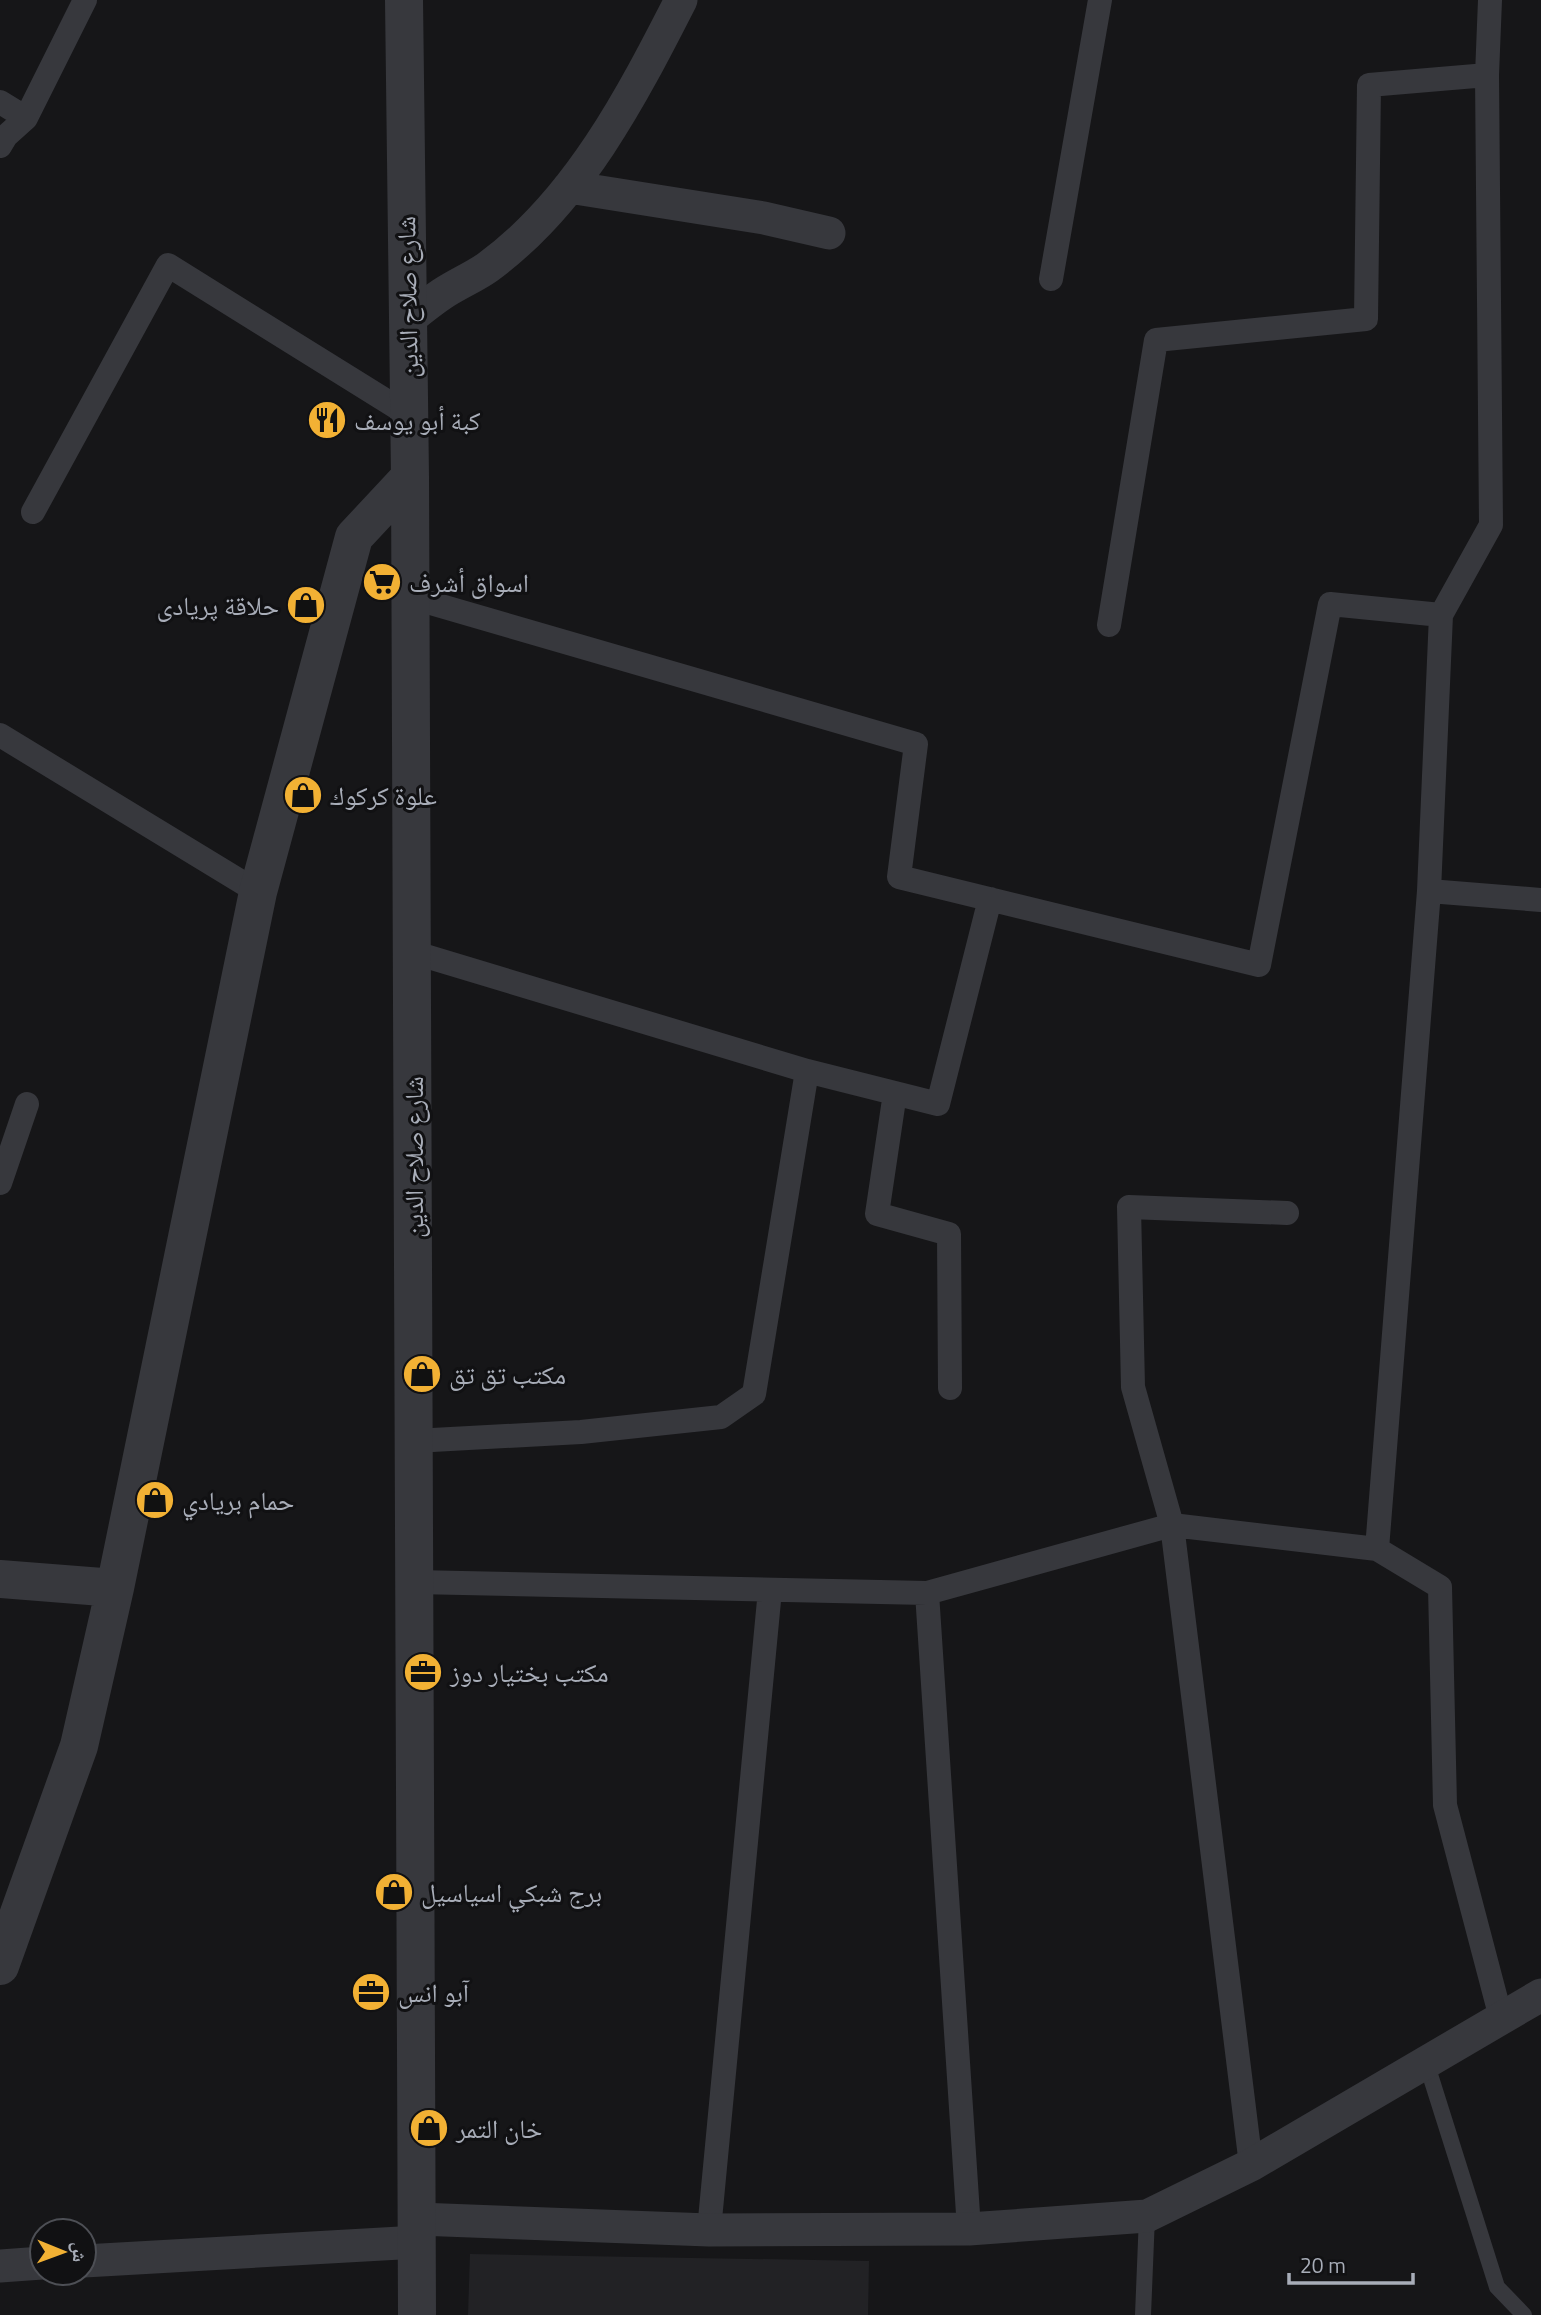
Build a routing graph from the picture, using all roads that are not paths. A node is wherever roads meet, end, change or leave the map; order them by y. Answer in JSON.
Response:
{"nodes":[{"id":1,"x":85,"y":0,"type":"edge"},
{"id":2,"x":404,"y":0,"type":"edge"},
{"id":3,"x":681,"y":0,"type":"edge"},
{"id":4,"x":1100,"y":0,"type":"edge"},
{"id":5,"x":1490,"y":0,"type":"edge"},
{"id":6,"x":1487,"y":75,"type":"junction"},
{"id":7,"x":0,"y":103,"type":"edge"},
{"id":8,"x":26,"y":118,"type":"junction"},
{"id":9,"x":0,"y":146,"type":"edge"},
{"id":10,"x":569,"y":187,"type":"junction"},
{"id":11,"x":829,"y":233,"type":"dead end"},
{"id":12,"x":1051,"y":279,"type":"dead end"},
{"id":13,"x":408,"y":320,"type":"junction"},
{"id":14,"x":409,"y":415,"type":"junction"},
{"id":15,"x":410,"y":477,"type":"junction"},
{"id":16,"x":33,"y":512,"type":"dead end"},
{"id":17,"x":410,"y":597,"type":"junction"},
{"id":18,"x":1441,"y":615,"type":"junction"},
{"id":19,"x":1109,"y":625,"type":"dead end"},
{"id":20,"x":0,"y":734,"type":"edge"},
{"id":21,"x":1429,"y":891,"type":"junction"},
{"id":22,"x":258,"y":892,"type":"junction"},
{"id":23,"x":990,"y":899,"type":"junction"},
{"id":24,"x":1541,"y":900,"type":"edge"},
{"id":25,"x":412,"y":952,"type":"junction"},
{"id":26,"x":807,"y":1071,"type":"junction"},
{"id":27,"x":895,"y":1093,"type":"junction"},
{"id":28,"x":27,"y":1104,"type":"dead end"},
{"id":29,"x":0,"y":1183,"type":"edge"},
{"id":30,"x":1287,"y":1213,"type":"dead end"},
{"id":31,"x":950,"y":1388,"type":"dead end"},
{"id":32,"x":414,"y":1441,"type":"junction"},
{"id":33,"x":1172,"y":1525,"type":"junction"},
{"id":34,"x":1377,"y":1549,"type":"junction"},
{"id":35,"x":0,"y":1579,"type":"edge"},
{"id":36,"x":415,"y":1582,"type":"junction"},
{"id":37,"x":115,"y":1588,"type":"junction"},
{"id":38,"x":770,"y":1590,"type":"junction"},
{"id":39,"x":927,"y":1593,"type":"junction"},
{"id":40,"x":0,"y":1966,"type":"edge"},
{"id":41,"x":1541,"y":1995,"type":"edge"},
{"id":42,"x":1501,"y":2018,"type":"junction"},
{"id":43,"x":1426,"y":2062,"type":"junction"},
{"id":44,"x":1251,"y":2165,"type":"junction"},
{"id":45,"x":1147,"y":2216,"type":"junction"},
{"id":46,"x":969,"y":2229,"type":"junction"},
{"id":47,"x":709,"y":2230,"type":"junction"},
{"id":48,"x":418,"y":2231,"type":"junction"},
{"id":49,"x":98,"y":2260,"type":"edge"},
{"id":50,"x":28,"y":2264,"type":"edge"},
{"id":51,"x":0,"y":2266,"type":"edge"},
{"id":52,"x":417,"y":2315,"type":"edge"},
{"id":53,"x":1143,"y":2315,"type":"edge"},
{"id":54,"x":1524,"y":2315,"type":"edge"}],
"edges":[{"from":1,"to":8,"type":"street"},
{"from":2,"to":13,"type":"street","name":"شارع صلاح الدين"},
{"from":3,"to":10,"type":"street"},
{"from":4,"to":12,"type":"street"},
{"from":5,"to":6,"type":"street"},
{"from":6,"to":18,"type":"street"},
{"from":6,"to":19,"type":"street"},
{"from":7,"to":8,"type":"street"},
{"from":8,"to":9,"type":"street"},
{"from":10,"to":11,"type":"street"},
{"from":10,"to":13,"type":"street"},
{"from":13,"to":14,"type":"street","name":"شارع صلاح الدين"},
{"from":14,"to":15,"type":"street","name":"شارع صلاح الدين"},
{"from":14,"to":16,"type":"street"},
{"from":15,"to":17,"type":"street","name":"شارع صلاح الدين"},
{"from":15,"to":22,"type":"street"},
{"from":17,"to":23,"type":"street"},
{"from":17,"to":25,"type":"street","name":"شارع صلاح الدين"},
{"from":18,"to":21,"type":"street"},
{"from":18,"to":23,"type":"street"},
{"from":20,"to":22,"type":"street"},
{"from":21,"to":24,"type":"street"},
{"from":21,"to":34,"type":"street"},
{"from":22,"to":37,"type":"street"},
{"from":23,"to":27,"type":"street"},
{"from":25,"to":26,"type":"street"},
{"from":25,"to":32,"type":"street","name":"شارع صلاح الدين"},
{"from":26,"to":27,"type":"street"},
{"from":26,"to":32,"type":"street"},
{"from":27,"to":31,"type":"street"},
{"from":28,"to":29,"type":"street"},
{"from":30,"to":33,"type":"street"},
{"from":32,"to":36,"type":"street","name":"شارع صلاح الدين"},
{"from":33,"to":34,"type":"street"},
{"from":33,"to":39,"type":"street"},
{"from":33,"to":44,"type":"street"},
{"from":34,"to":42,"type":"street"},
{"from":35,"to":37,"type":"street"},
{"from":36,"to":38,"type":"street"},
{"from":36,"to":48,"type":"street","name":"شارع صلاح الدين"},
{"from":37,"to":40,"type":"street"},
{"from":38,"to":39,"type":"street"},
{"from":38,"to":47,"type":"street"},
{"from":39,"to":46,"type":"street"},
{"from":41,"to":42,"type":"street"},
{"from":42,"to":43,"type":"street"},
{"from":43,"to":44,"type":"street"},
{"from":43,"to":54,"type":"lane"},
{"from":44,"to":45,"type":"street"},
{"from":45,"to":46,"type":"street"},
{"from":45,"to":53,"type":"lane"},
{"from":46,"to":47,"type":"street"},
{"from":47,"to":48,"type":"street"},
{"from":48,"to":49,"type":"street"},
{"from":48,"to":52,"type":"street","name":"شارع صلاح الدين"},
{"from":50,"to":51,"type":"street"}]}
